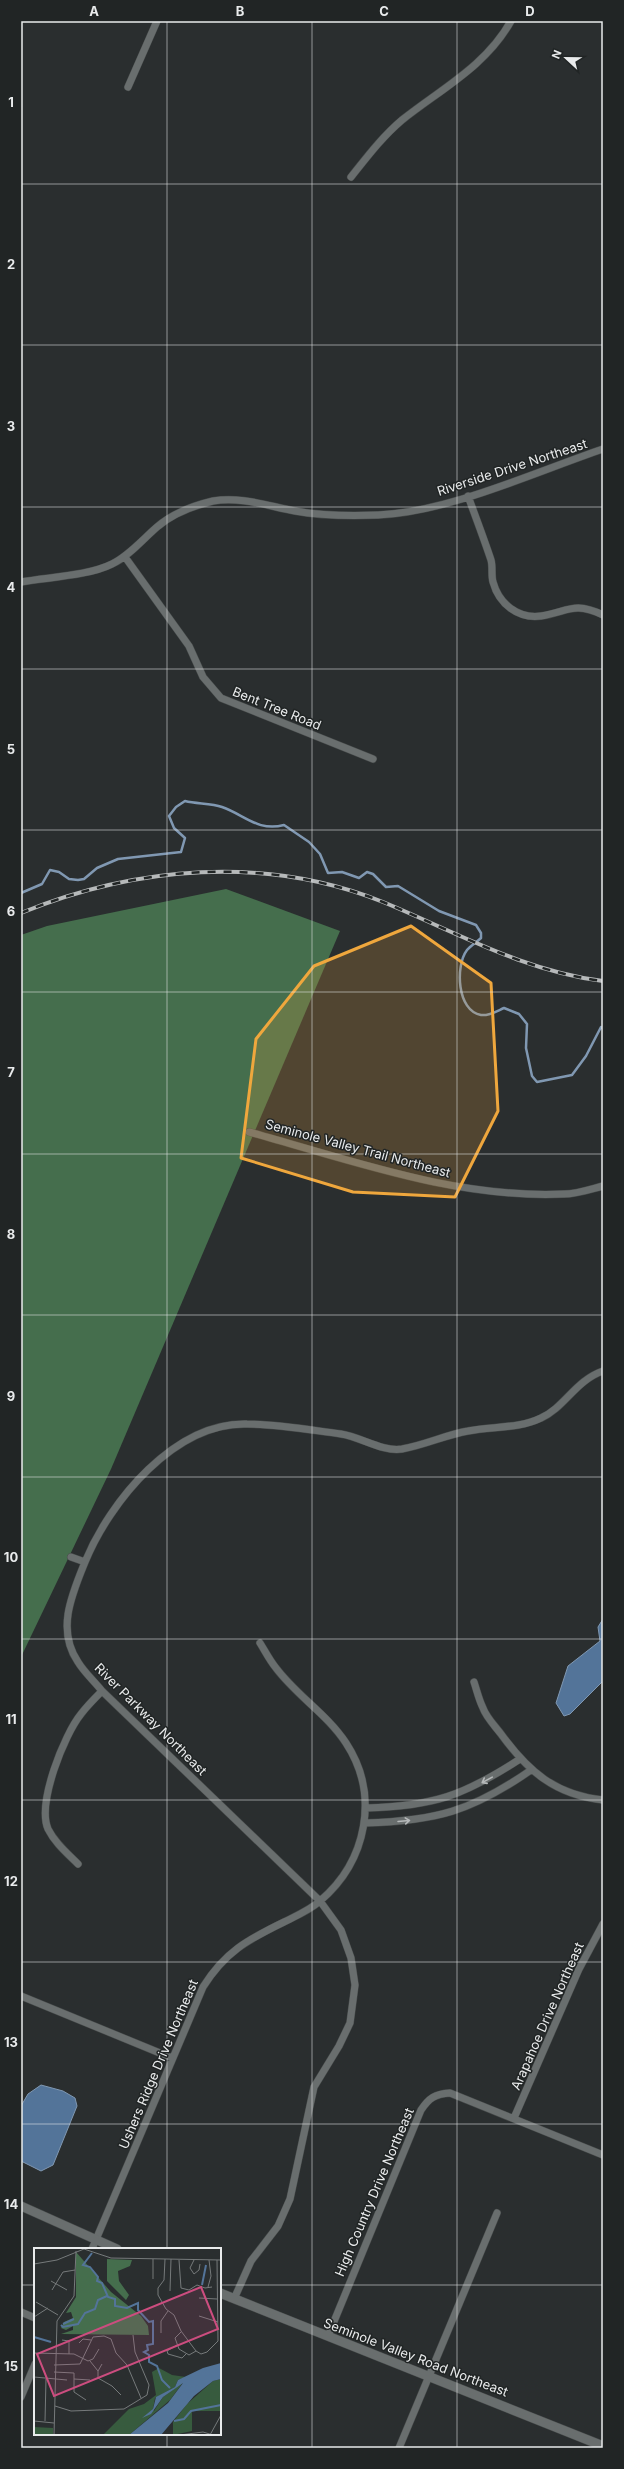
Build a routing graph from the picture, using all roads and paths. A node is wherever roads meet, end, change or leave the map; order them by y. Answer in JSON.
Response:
{"nodes":[{"id":1,"x":157,"y":21,"type":"edge"},
{"id":2,"x":511,"y":21,"type":"edge"},
{"id":3,"x":128,"y":87,"type":"dead end"},
{"id":4,"x":351,"y":177,"type":"dead end"},
{"id":5,"x":603,"y":449,"type":"edge"},
{"id":6,"x":468,"y":496,"type":"junction"},
{"id":7,"x":124,"y":556,"type":"junction"},
{"id":8,"x":21,"y":582,"type":"edge"},
{"id":9,"x":603,"y":615,"type":"edge"},
{"id":10,"x":373,"y":759,"type":"dead end"},
{"id":11,"x":249,"y":1132,"type":"dead end"},
{"id":12,"x":603,"y":1186,"type":"edge"},
{"id":13,"x":603,"y":1371,"type":"edge"},
{"id":14,"x":71,"y":1557,"type":"dead end"},
{"id":15,"x":85,"y":1562,"type":"junction"},
{"id":16,"x":260,"y":1643,"type":"dead end"},
{"id":17,"x":474,"y":1682,"type":"dead end"},
{"id":18,"x":102,"y":1691,"type":"junction"},
{"id":19,"x":520,"y":1760,"type":"junction"},
{"id":20,"x":531,"y":1770,"type":"junction"},
{"id":21,"x":603,"y":1800,"type":"edge"},
{"id":22,"x":366,"y":1808,"type":"junction"},
{"id":23,"x":365,"y":1823,"type":"junction"},
{"id":24,"x":78,"y":1864,"type":"dead end"},
{"id":25,"x":320,"y":1901,"type":"junction"},
{"id":26,"x":603,"y":1924,"type":"edge"},
{"id":27,"x":21,"y":1996,"type":"edge"},
{"id":28,"x":172,"y":2058,"type":"junction"},
{"id":29,"x":514,"y":2118,"type":"junction"},
{"id":30,"x":603,"y":2155,"type":"edge"},
{"id":31,"x":21,"y":2206,"type":"edge"},
{"id":32,"x":497,"y":2213,"type":"dead end"},
{"id":33,"x":96,"y":2240,"type":"junction"},
{"id":34,"x":92,"y":2248,"type":"edge"},
{"id":35,"x":115,"y":2248,"type":"edge"},
{"id":36,"x":221,"y":2293,"type":"edge"},
{"id":37,"x":234,"y":2299,"type":"junction"},
{"id":38,"x":21,"y":2312,"type":"edge"},
{"id":39,"x":34,"y":2318,"type":"edge"},
{"id":40,"x":328,"y":2336,"type":"junction"},
{"id":41,"x":34,"y":2366,"type":"edge"},
{"id":42,"x":428,"y":2375,"type":"junction"},
{"id":43,"x":21,"y":2398,"type":"edge"},
{"id":44,"x":603,"y":2446,"type":"edge"},
{"id":45,"x":399,"y":2448,"type":"edge"}],
"edges":[{"from":1,"to":3,"type":"street"},
{"from":2,"to":4,"type":"street"},
{"from":5,"to":6,"type":"street","name":"Riverside Drive Northeast"},
{"from":6,"to":7,"type":"street","name":"Riverside Drive Northeast"},
{"from":6,"to":9,"type":"street"},
{"from":7,"to":8,"type":"street","name":"Riverside Drive Northeast"},
{"from":7,"to":10,"type":"street","name":"Bent Tree Road"},
{"from":11,"to":12,"type":"street","name":"Seminole Valley Trail Northeast"},
{"from":13,"to":15,"type":"street","name":"River Parkway Northeast"},
{"from":14,"to":15,"type":"street"},
{"from":15,"to":18,"type":"street","name":"River Parkway Northeast"},
{"from":16,"to":22,"type":"street","name":"Ushers Ridge Drive Northeast"},
{"from":17,"to":19,"type":"street"},
{"from":18,"to":24,"type":"street"},
{"from":18,"to":25,"type":"street","name":"River Parkway Northeast"},
{"from":19,"to":20,"type":"street"},
{"from":19,"to":22,"type":"street","one_way":true},
{"from":20,"to":21,"type":"street"},
{"from":23,"to":20,"type":"street","one_way":true},
{"from":22,"to":23,"type":"street","name":"Ushers Ridge Drive Northeast"},
{"from":23,"to":25,"type":"street","name":"Ushers Ridge Drive Northeast"},
{"from":25,"to":28,"type":"street","name":"Ushers Ridge Drive Northeast"},
{"from":25,"to":37,"type":"street","name":"River Parkway Northeast"},
{"from":26,"to":29,"type":"street","name":"Arapahoe Drive Northeast"},
{"from":27,"to":28,"type":"street"},
{"from":28,"to":33,"type":"street","name":"Ushers Ridge Drive Northeast"},
{"from":29,"to":30,"type":"street","name":"High Country Drive Northeast"},
{"from":29,"to":40,"type":"street","name":"High Country Drive Northeast"},
{"from":31,"to":33,"type":"street"},
{"from":32,"to":42,"type":"street"},
{"from":33,"to":34,"type":"street","name":"Ushers Ridge Drive Northeast"},
{"from":33,"to":35,"type":"street"},
{"from":36,"to":37,"type":"street","name":"Seminole Valley Road Northeast"},
{"from":37,"to":40,"type":"street","name":"Seminole Valley Road Northeast"},
{"from":38,"to":39,"type":"street"},
{"from":40,"to":42,"type":"street","name":"Seminole Valley Road Northeast"},
{"from":41,"to":43,"type":"street"},
{"from":42,"to":44,"type":"street","name":"Seminole Valley Road Northeast"},
{"from":42,"to":45,"type":"street"}]}
